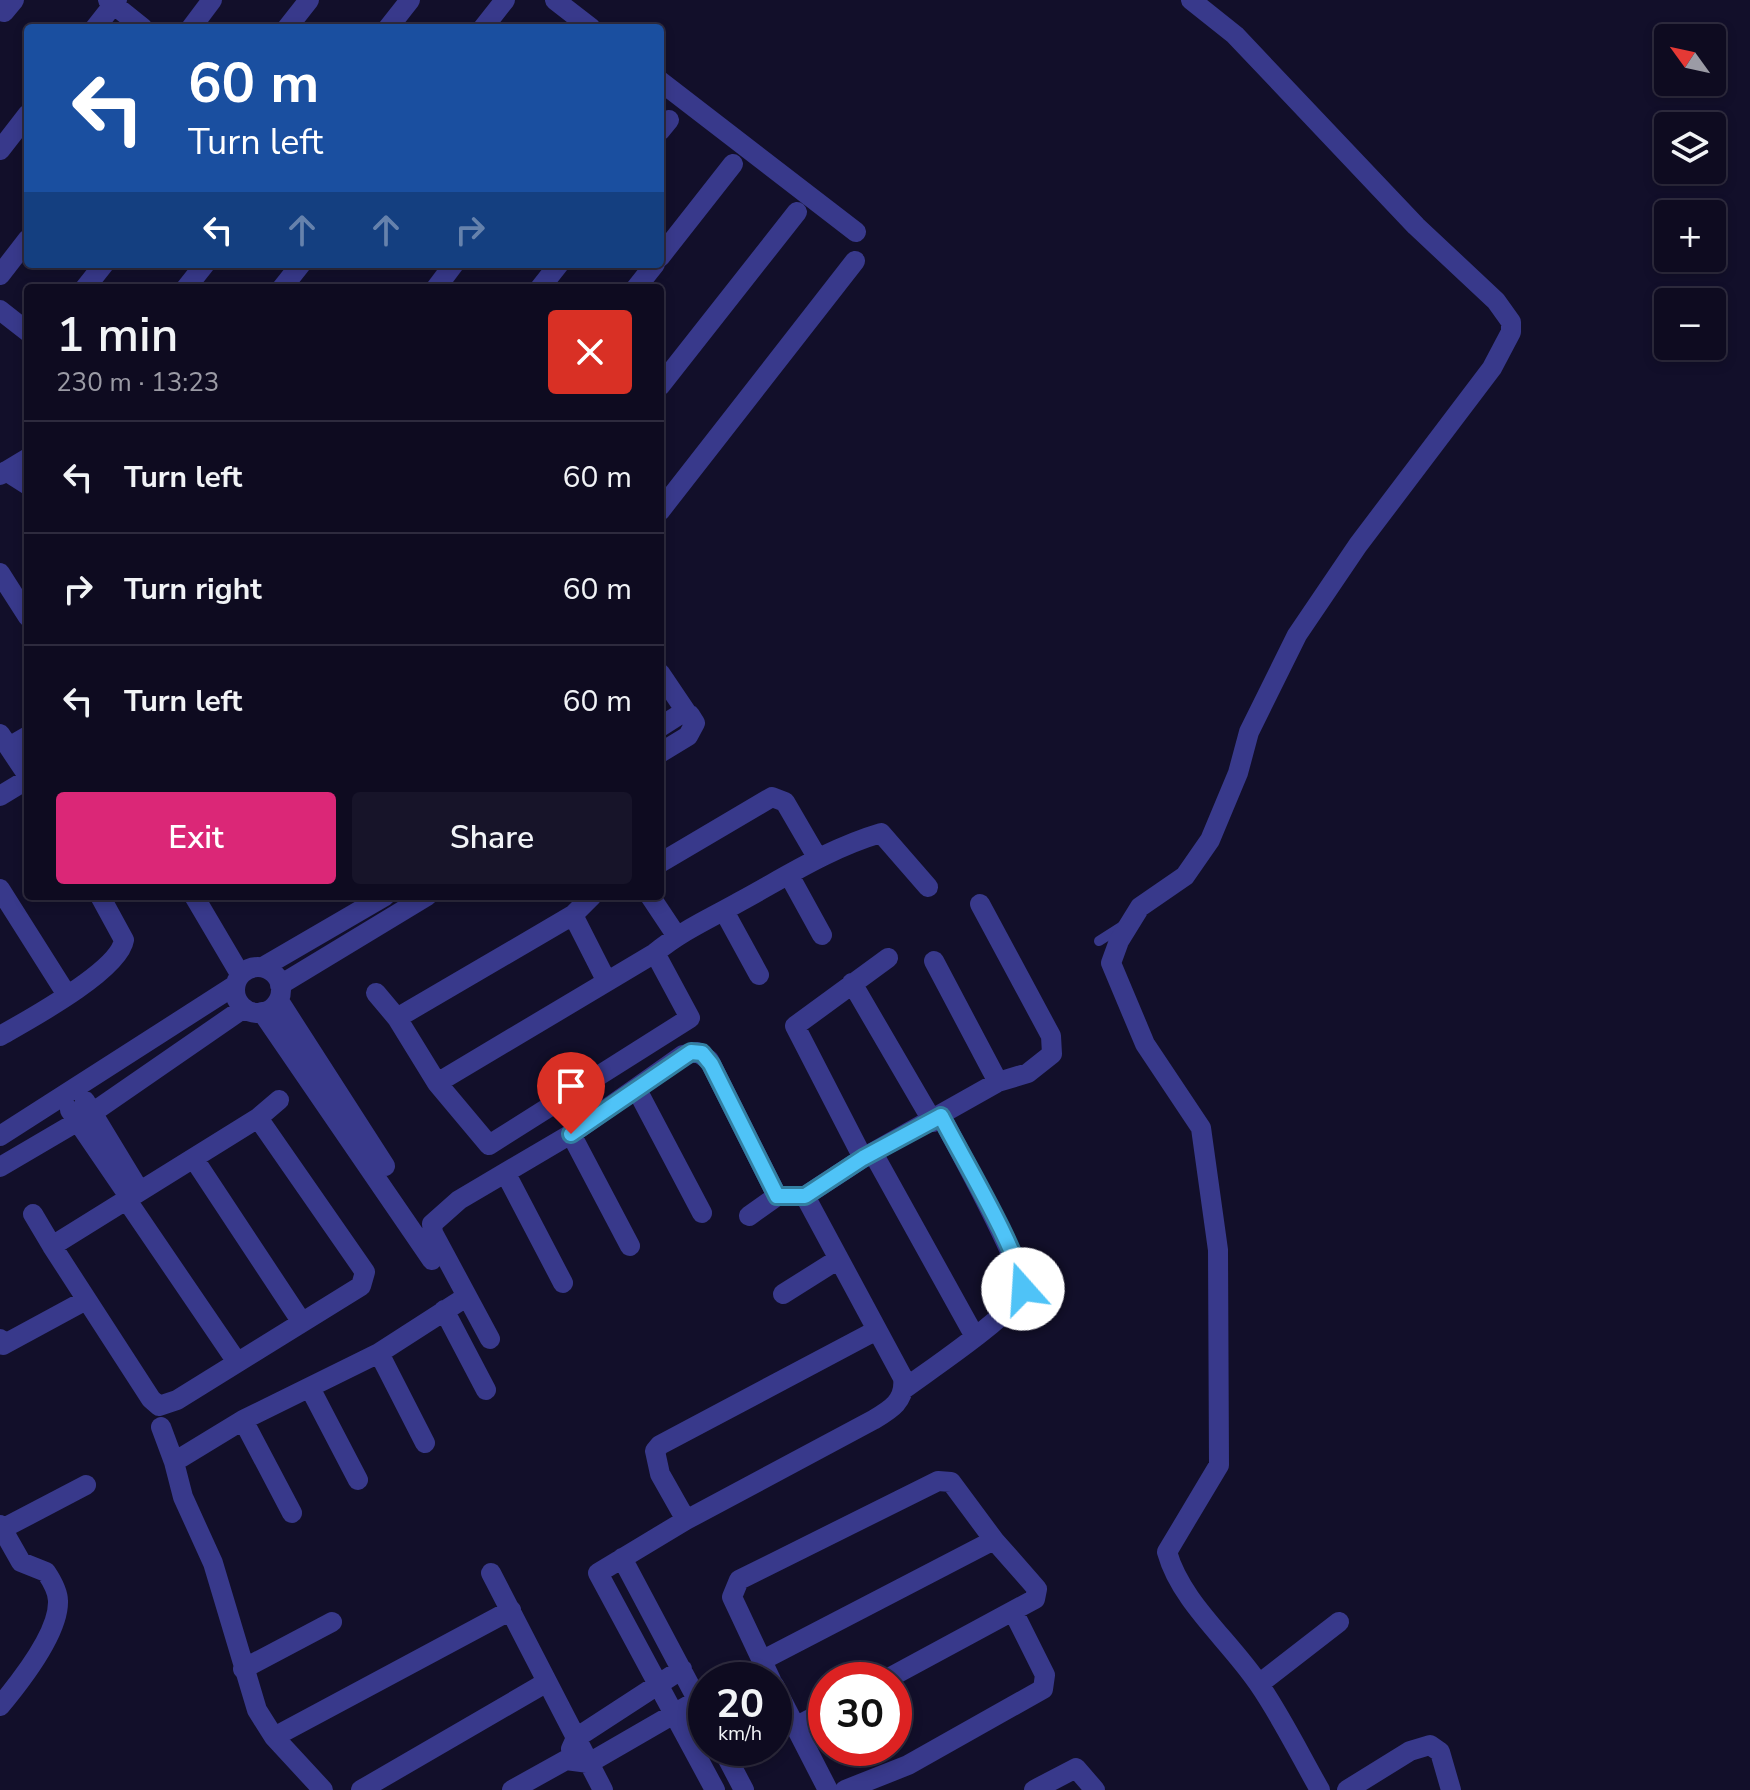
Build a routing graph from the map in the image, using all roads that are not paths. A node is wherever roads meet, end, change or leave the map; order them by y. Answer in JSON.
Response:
{"nodes":[{"id":1,"x":212,"y":0,"type":"edge"},
{"id":2,"x":309,"y":0,"type":"edge"},
{"id":3,"x":410,"y":0,"type":"edge"},
{"id":4,"x":505,"y":0,"type":"edge"},
{"id":5,"x":555,"y":0,"type":"edge"},
{"id":6,"x":1191,"y":0,"type":"edge"},
{"id":7,"x":113,"y":2,"type":"edge"},
{"id":8,"x":98,"y":24,"type":"edge"},
{"id":9,"x":138,"y":24,"type":"edge"},
{"id":10,"x":194,"y":24,"type":"edge"},
{"id":11,"x":290,"y":24,"type":"edge"},
{"id":12,"x":391,"y":24,"type":"edge"},
{"id":13,"x":486,"y":24,"type":"edge"},
{"id":14,"x":586,"y":24,"type":"edge"},
{"id":15,"x":664,"y":84,"type":"edge"},
{"id":16,"x":24,"y":119,"type":"edge"},
{"id":17,"x":0,"y":150,"type":"edge"},
{"id":18,"x":733,"y":164,"type":"dead end"},
{"id":19,"x":797,"y":212,"type":"dead end"},
{"id":20,"x":856,"y":232,"type":"dead end"},
{"id":21,"x":24,"y":244,"type":"edge"},
{"id":22,"x":664,"y":252,"type":"edge"},
{"id":23,"x":855,"y":261,"type":"dead end"},
{"id":24,"x":101,"y":268,"type":"edge"},
{"id":25,"x":202,"y":268,"type":"edge"},
{"id":26,"x":298,"y":268,"type":"edge"},
{"id":27,"x":556,"y":268,"type":"edge"},
{"id":28,"x":652,"y":268,"type":"edge"},
{"id":29,"x":0,"y":275,"type":"edge"},
{"id":30,"x":88,"y":284,"type":"edge"},
{"id":31,"x":189,"y":284,"type":"edge"},
{"id":32,"x":285,"y":284,"type":"edge"},
{"id":33,"x":543,"y":284,"type":"edge"},
{"id":34,"x":639,"y":284,"type":"edge"},
{"id":35,"x":0,"y":310,"type":"edge"},
{"id":36,"x":24,"y":329,"type":"edge"},
{"id":37,"x":664,"y":381,"type":"edge"},
{"id":38,"x":24,"y":460,"type":"edge"},
{"id":39,"x":3,"y":473,"type":"edge"},
{"id":40,"x":24,"y":483,"type":"edge"},
{"id":41,"x":664,"y":506,"type":"edge"},
{"id":42,"x":0,"y":573,"type":"edge"},
{"id":43,"x":24,"y":611,"type":"edge"},
{"id":44,"x":664,"y":679,"type":"edge"},
{"id":45,"x":687,"y":713,"type":"junction"},
{"id":46,"x":664,"y":725,"type":"edge"},
{"id":47,"x":24,"y":737,"type":"edge"},
{"id":48,"x":4,"y":740,"type":"edge"},
{"id":49,"x":664,"y":750,"type":"edge"},
{"id":50,"x":24,"y":772,"type":"edge"},
{"id":51,"x":24,"y":781,"type":"edge"},
{"id":52,"x":0,"y":796,"type":"edge"},
{"id":53,"x":817,"y":857,"type":"junction"},
{"id":54,"x":664,"y":861,"type":"edge"},
{"id":55,"x":789,"y":875,"type":"junction"},
{"id":56,"x":928,"y":887,"type":"dead end"},
{"id":57,"x":0,"y":889,"type":"edge"},
{"id":58,"x":102,"y":900,"type":"edge"},
{"id":59,"x":196,"y":900,"type":"edge"},
{"id":60,"x":378,"y":900,"type":"edge"},
{"id":61,"x":421,"y":900,"type":"edge"},
{"id":62,"x":587,"y":900,"type":"edge"},
{"id":63,"x":653,"y":900,"type":"edge"},
{"id":64,"x":980,"y":904,"type":"dead end"},
{"id":65,"x":724,"y":911,"type":"junction"},
{"id":66,"x":573,"y":915,"type":"junction"},
{"id":67,"x":1129,"y":921,"type":"junction"},
{"id":68,"x":676,"y":935,"type":"junction"},
{"id":69,"x":822,"y":935,"type":"dead end"},
{"id":70,"x":1099,"y":941,"type":"dead end"},
{"id":71,"x":655,"y":953,"type":"junction"},
{"id":72,"x":888,"y":958,"type":"dead end"},
{"id":73,"x":934,"y":961,"type":"dead end"},
{"id":74,"x":263,"y":967,"type":"junction"},
{"id":75,"x":759,"y":975,"type":"dead end"},
{"id":76,"x":237,"y":980,"type":"junction"},
{"id":77,"x":606,"y":980,"type":"junction"},
{"id":78,"x":852,"y":983,"type":"junction"},
{"id":79,"x":376,"y":993,"type":"dead end"},
{"id":80,"x":67,"y":995,"type":"junction"},
{"id":81,"x":266,"y":1002,"type":"junction"},
{"id":82,"x":397,"y":1018,"type":"junction"},
{"id":83,"x":2,"y":1032,"type":"edge"},
{"id":84,"x":998,"y":1082,"type":"junction"},
{"id":85,"x":437,"y":1083,"type":"junction"},
{"id":86,"x":636,"y":1088,"type":"junction"},
{"id":87,"x":69,"y":1092,"type":"junction"},
{"id":88,"x":279,"y":1100,"type":"dead end"},
{"id":89,"x":84,"y":1117,"type":"junction"},
{"id":90,"x":258,"y":1118,"type":"junction"},
{"id":91,"x":937,"y":1119,"type":"junction"},
{"id":92,"x":571,"y":1134,"type":"junction"},
{"id":93,"x":0,"y":1136,"type":"edge"},
{"id":94,"x":868,"y":1155,"type":"junction"},
{"id":95,"x":194,"y":1159,"type":"junction"},
{"id":96,"x":385,"y":1166,"type":"dead end"},
{"id":97,"x":0,"y":1167,"type":"edge"},
{"id":98,"x":506,"y":1174,"type":"junction"},
{"id":99,"x":131,"y":1195,"type":"junction"},
{"id":100,"x":777,"y":1196,"type":"junction"},
{"id":101,"x":805,"y":1196,"type":"junction"},
{"id":102,"x":702,"y":1213,"type":"dead end"},
{"id":103,"x":33,"y":1214,"type":"dead end"},
{"id":104,"x":749,"y":1216,"type":"dead end"},
{"id":105,"x":52,"y":1246,"type":"junction"},
{"id":106,"x":630,"y":1246,"type":"dead end"},
{"id":107,"x":432,"y":1260,"type":"dead end"},
{"id":108,"x":837,"y":1260,"type":"junction"},
{"id":109,"x":563,"y":1283,"type":"dead end"},
{"id":110,"x":783,"y":1294,"type":"dead end"},
{"id":111,"x":466,"y":1297,"type":"junction"},
{"id":112,"x":86,"y":1300,"type":"junction"},
{"id":113,"x":444,"y":1310,"type":"junction"},
{"id":114,"x":301,"y":1321,"type":"junction"},
{"id":115,"x":875,"y":1331,"type":"junction"},
{"id":116,"x":974,"y":1335,"type":"junction"},
{"id":117,"x":490,"y":1339,"type":"dead end"},
{"id":118,"x":1,"y":1344,"type":"edge"},
{"id":119,"x":379,"y":1353,"type":"junction"},
{"id":120,"x":237,"y":1362,"type":"junction"},
{"id":121,"x":310,"y":1388,"type":"junction"},
{"id":122,"x":904,"y":1389,"type":"junction"},
{"id":123,"x":486,"y":1390,"type":"dead end"},
{"id":124,"x":243,"y":1420,"type":"junction"},
{"id":125,"x":161,"y":1427,"type":"dead end"},
{"id":126,"x":425,"y":1443,"type":"dead end"},
{"id":127,"x":174,"y":1462,"type":"junction"},
{"id":128,"x":358,"y":1480,"type":"dead end"},
{"id":129,"x":86,"y":1485,"type":"dead end"},
{"id":130,"x":292,"y":1513,"type":"dead end"},
{"id":131,"x":686,"y":1520,"type":"junction"},
{"id":132,"x":1,"y":1527,"type":"edge"},
{"id":133,"x":994,"y":1540,"type":"junction"},
{"id":134,"x":622,"y":1558,"type":"junction"},
{"id":135,"x":491,"y":1573,"type":"dead end"},
{"id":136,"x":511,"y":1610,"type":"junction"},
{"id":137,"x":1014,"y":1613,"type":"junction"},
{"id":138,"x":332,"y":1622,"type":"dead end"},
{"id":139,"x":1339,"y":1622,"type":"dead end"},
{"id":140,"x":761,"y":1661,"type":"joint"},
{"id":141,"x":912,"y":1666,"type":"edge"},
{"id":142,"x":243,"y":1669,"type":"junction"},
{"id":143,"x":682,"y":1669,"type":"junction"},
{"id":144,"x":688,"y":1681,"type":"edge"},
{"id":145,"x":547,"y":1682,"type":"junction"},
{"id":146,"x":657,"y":1683,"type":"junction"},
{"id":147,"x":1259,"y":1684,"type":"junction"},
{"id":148,"x":0,"y":1706,"type":"edge"},
{"id":149,"x":688,"y":1710,"type":"edge"},
{"id":150,"x":673,"y":1713,"type":"junction"},
{"id":151,"x":808,"y":1720,"type":"edge"},
{"id":152,"x":792,"y":1721,"type":"edge"},
{"id":153,"x":795,"y":1727,"type":"junction"},
{"id":154,"x":274,"y":1737,"type":"junction"},
{"id":155,"x":576,"y":1738,"type":"junction"},
{"id":156,"x":566,"y":1760,"type":"junction"},
{"id":157,"x":589,"y":1763,"type":"junction"},
{"id":158,"x":731,"y":1766,"type":"edge"},
{"id":159,"x":316,"y":1787,"type":"edge"},
{"id":160,"x":361,"y":1790,"type":"edge"},
{"id":161,"x":512,"y":1790,"type":"edge"},
{"id":162,"x":603,"y":1790,"type":"edge"},
{"id":163,"x":715,"y":1790,"type":"edge"},
{"id":164,"x":744,"y":1790,"type":"edge"},
{"id":165,"x":828,"y":1790,"type":"edge"},
{"id":166,"x":845,"y":1790,"type":"edge"},
{"id":167,"x":1034,"y":1790,"type":"edge"},
{"id":168,"x":1095,"y":1790,"type":"edge"},
{"id":169,"x":1320,"y":1790,"type":"edge"},
{"id":170,"x":1347,"y":1790,"type":"edge"},
{"id":171,"x":1451,"y":1790,"type":"edge"}],
"edges":[{"from":1,"to":10,"type":"street"},
{"from":2,"to":11,"type":"street"},
{"from":3,"to":12,"type":"street"},
{"from":4,"to":13,"type":"street"},
{"from":5,"to":14,"type":"street"},
{"from":6,"to":67,"type":"street"},
{"from":7,"to":8,"type":"street"},
{"from":7,"to":9,"type":"street"},
{"from":15,"to":20,"type":"street"},
{"from":16,"to":17,"type":"street"},
{"from":18,"to":22,"type":"street"},
{"from":19,"to":37,"type":"street"},
{"from":21,"to":29,"type":"street"},
{"from":23,"to":41,"type":"street"},
{"from":24,"to":30,"type":"street"},
{"from":25,"to":31,"type":"street"},
{"from":26,"to":32,"type":"street"},
{"from":27,"to":33,"type":"street"},
{"from":28,"to":34,"type":"street"},
{"from":35,"to":36,"type":"street"},
{"from":38,"to":39,"type":"street"},
{"from":39,"to":40,"type":"street"},
{"from":42,"to":43,"type":"street"},
{"from":44,"to":45,"type":"street"},
{"from":45,"to":46,"type":"street"},
{"from":45,"to":49,"type":"street"},
{"from":47,"to":48,"type":"street"},
{"from":48,"to":50,"type":"street"},
{"from":51,"to":52,"type":"street"},
{"from":53,"to":54,"type":"street"},
{"from":53,"to":55,"type":"street"},
{"from":53,"to":56,"type":"street"},
{"from":55,"to":65,"type":"street"},
{"from":55,"to":69,"type":"street"},
{"from":57,"to":80,"type":"street"},
{"from":58,"to":80,"type":"street"},
{"from":59,"to":76,"type":"street"},
{"from":60,"to":74,"type":"street"},
{"from":61,"to":81,"type":"street"},
{"from":62,"to":66,"type":"street"},
{"from":63,"to":68,"type":"street"},
{"from":64,"to":84,"type":"street"},
{"from":65,"to":68,"type":"street"},
{"from":65,"to":75,"type":"street"},
{"from":66,"to":77,"type":"street"},
{"from":66,"to":82,"type":"street"},
{"from":67,"to":70,"type":"lane"},
{"from":67,"to":147,"type":"street"},
{"from":68,"to":71,"type":"street"},
{"from":71,"to":77,"type":"street"},
{"from":71,"to":85,"type":"street"},
{"from":72,"to":78,"type":"street"},
{"from":73,"to":84,"type":"street"},
{"from":74,"to":76,"type":"street"},
{"from":74,"to":81,"type":"street"},
{"from":76,"to":81,"type":"street"},
{"from":76,"to":87,"type":"street"},
{"from":77,"to":85,"type":"street"},
{"from":78,"to":91,"type":"street"},
{"from":78,"to":94,"type":"street"},
{"from":79,"to":82,"type":"street"},
{"from":80,"to":83,"type":"street"},
{"from":81,"to":89,"type":"street"},
{"from":81,"to":96,"type":"street"},
{"from":81,"to":107,"type":"street"},
{"from":82,"to":85,"type":"street"},
{"from":84,"to":91,"type":"street"},
{"from":86,"to":92,"type":"street"},
{"from":86,"to":100,"type":"street"},
{"from":86,"to":102,"type":"street"},
{"from":87,"to":89,"type":"street"},
{"from":87,"to":93,"type":"street"},
{"from":88,"to":90,"type":"street"},
{"from":89,"to":97,"type":"street"},
{"from":89,"to":99,"type":"street"},
{"from":90,"to":95,"type":"street"},
{"from":90,"to":114,"type":"street"},
{"from":91,"to":94,"type":"street"},
{"from":91,"to":116,"type":"street"},
{"from":92,"to":98,"type":"street"},
{"from":92,"to":106,"type":"street"},
{"from":94,"to":101,"type":"street"},
{"from":94,"to":116,"type":"street"},
{"from":95,"to":99,"type":"street"},
{"from":95,"to":114,"type":"street"},
{"from":98,"to":109,"type":"street"},
{"from":98,"to":111,"type":"street"},
{"from":99,"to":105,"type":"street"},
{"from":99,"to":120,"type":"street"},
{"from":100,"to":101,"type":"street"},
{"from":100,"to":104,"type":"street"},
{"from":101,"to":108,"type":"street"},
{"from":103,"to":105,"type":"street"},
{"from":105,"to":112,"type":"street"},
{"from":108,"to":110,"type":"street"},
{"from":108,"to":115,"type":"street"},
{"from":111,"to":113,"type":"street"},
{"from":111,"to":117,"type":"street"},
{"from":112,"to":118,"type":"street"},
{"from":112,"to":120,"type":"street"},
{"from":113,"to":119,"type":"street"},
{"from":113,"to":123,"type":"street"},
{"from":114,"to":120,"type":"street"},
{"from":115,"to":122,"type":"street"},
{"from":115,"to":131,"type":"street"},
{"from":116,"to":122,"type":"street"},
{"from":119,"to":121,"type":"street"},
{"from":119,"to":126,"type":"street"},
{"from":121,"to":124,"type":"street"},
{"from":121,"to":128,"type":"street"},
{"from":122,"to":131,"type":"street"},
{"from":124,"to":127,"type":"street"},
{"from":124,"to":130,"type":"street"},
{"from":125,"to":127,"type":"street"},
{"from":127,"to":142,"type":"street"},
{"from":129,"to":132,"type":"street"},
{"from":131,"to":134,"type":"street"},
{"from":132,"to":148,"type":"street"},
{"from":133,"to":137,"type":"street"},
{"from":133,"to":140,"type":"street"},
{"from":133,"to":140,"type":"street"},
{"from":134,"to":143,"type":"street"},
{"from":134,"to":146,"type":"street"},
{"from":135,"to":136,"type":"street"},
{"from":136,"to":145,"type":"street"},
{"from":136,"to":154,"type":"street"},
{"from":137,"to":141,"type":"street"},
{"from":137,"to":166,"type":"street"},
{"from":138,"to":142,"type":"street"},
{"from":139,"to":147,"type":"street"},
{"from":142,"to":154,"type":"street"},
{"from":143,"to":144,"type":"street"},
{"from":143,"to":146,"type":"street"},
{"from":145,"to":155,"type":"street"},
{"from":145,"to":160,"type":"street"},
{"from":146,"to":150,"type":"street"},
{"from":146,"to":155,"type":"street"},
{"from":147,"to":169,"type":"street"},
{"from":149,"to":150,"type":"street"},
{"from":150,"to":157,"type":"street"},
{"from":150,"to":163,"type":"street"},
{"from":151,"to":153,"type":"street"},
{"from":152,"to":153,"type":"street"},
{"from":153,"to":165,"type":"street"},
{"from":154,"to":159,"type":"street"},
{"from":155,"to":156,"type":"street"},
{"from":155,"to":157,"type":"street"},
{"from":156,"to":157,"type":"street"},
{"from":156,"to":161,"type":"street"},
{"from":157,"to":162,"type":"street"},
{"from":158,"to":164,"type":"street"},
{"from":167,"to":168,"type":"street"},
{"from":170,"to":171,"type":"street"}]}
